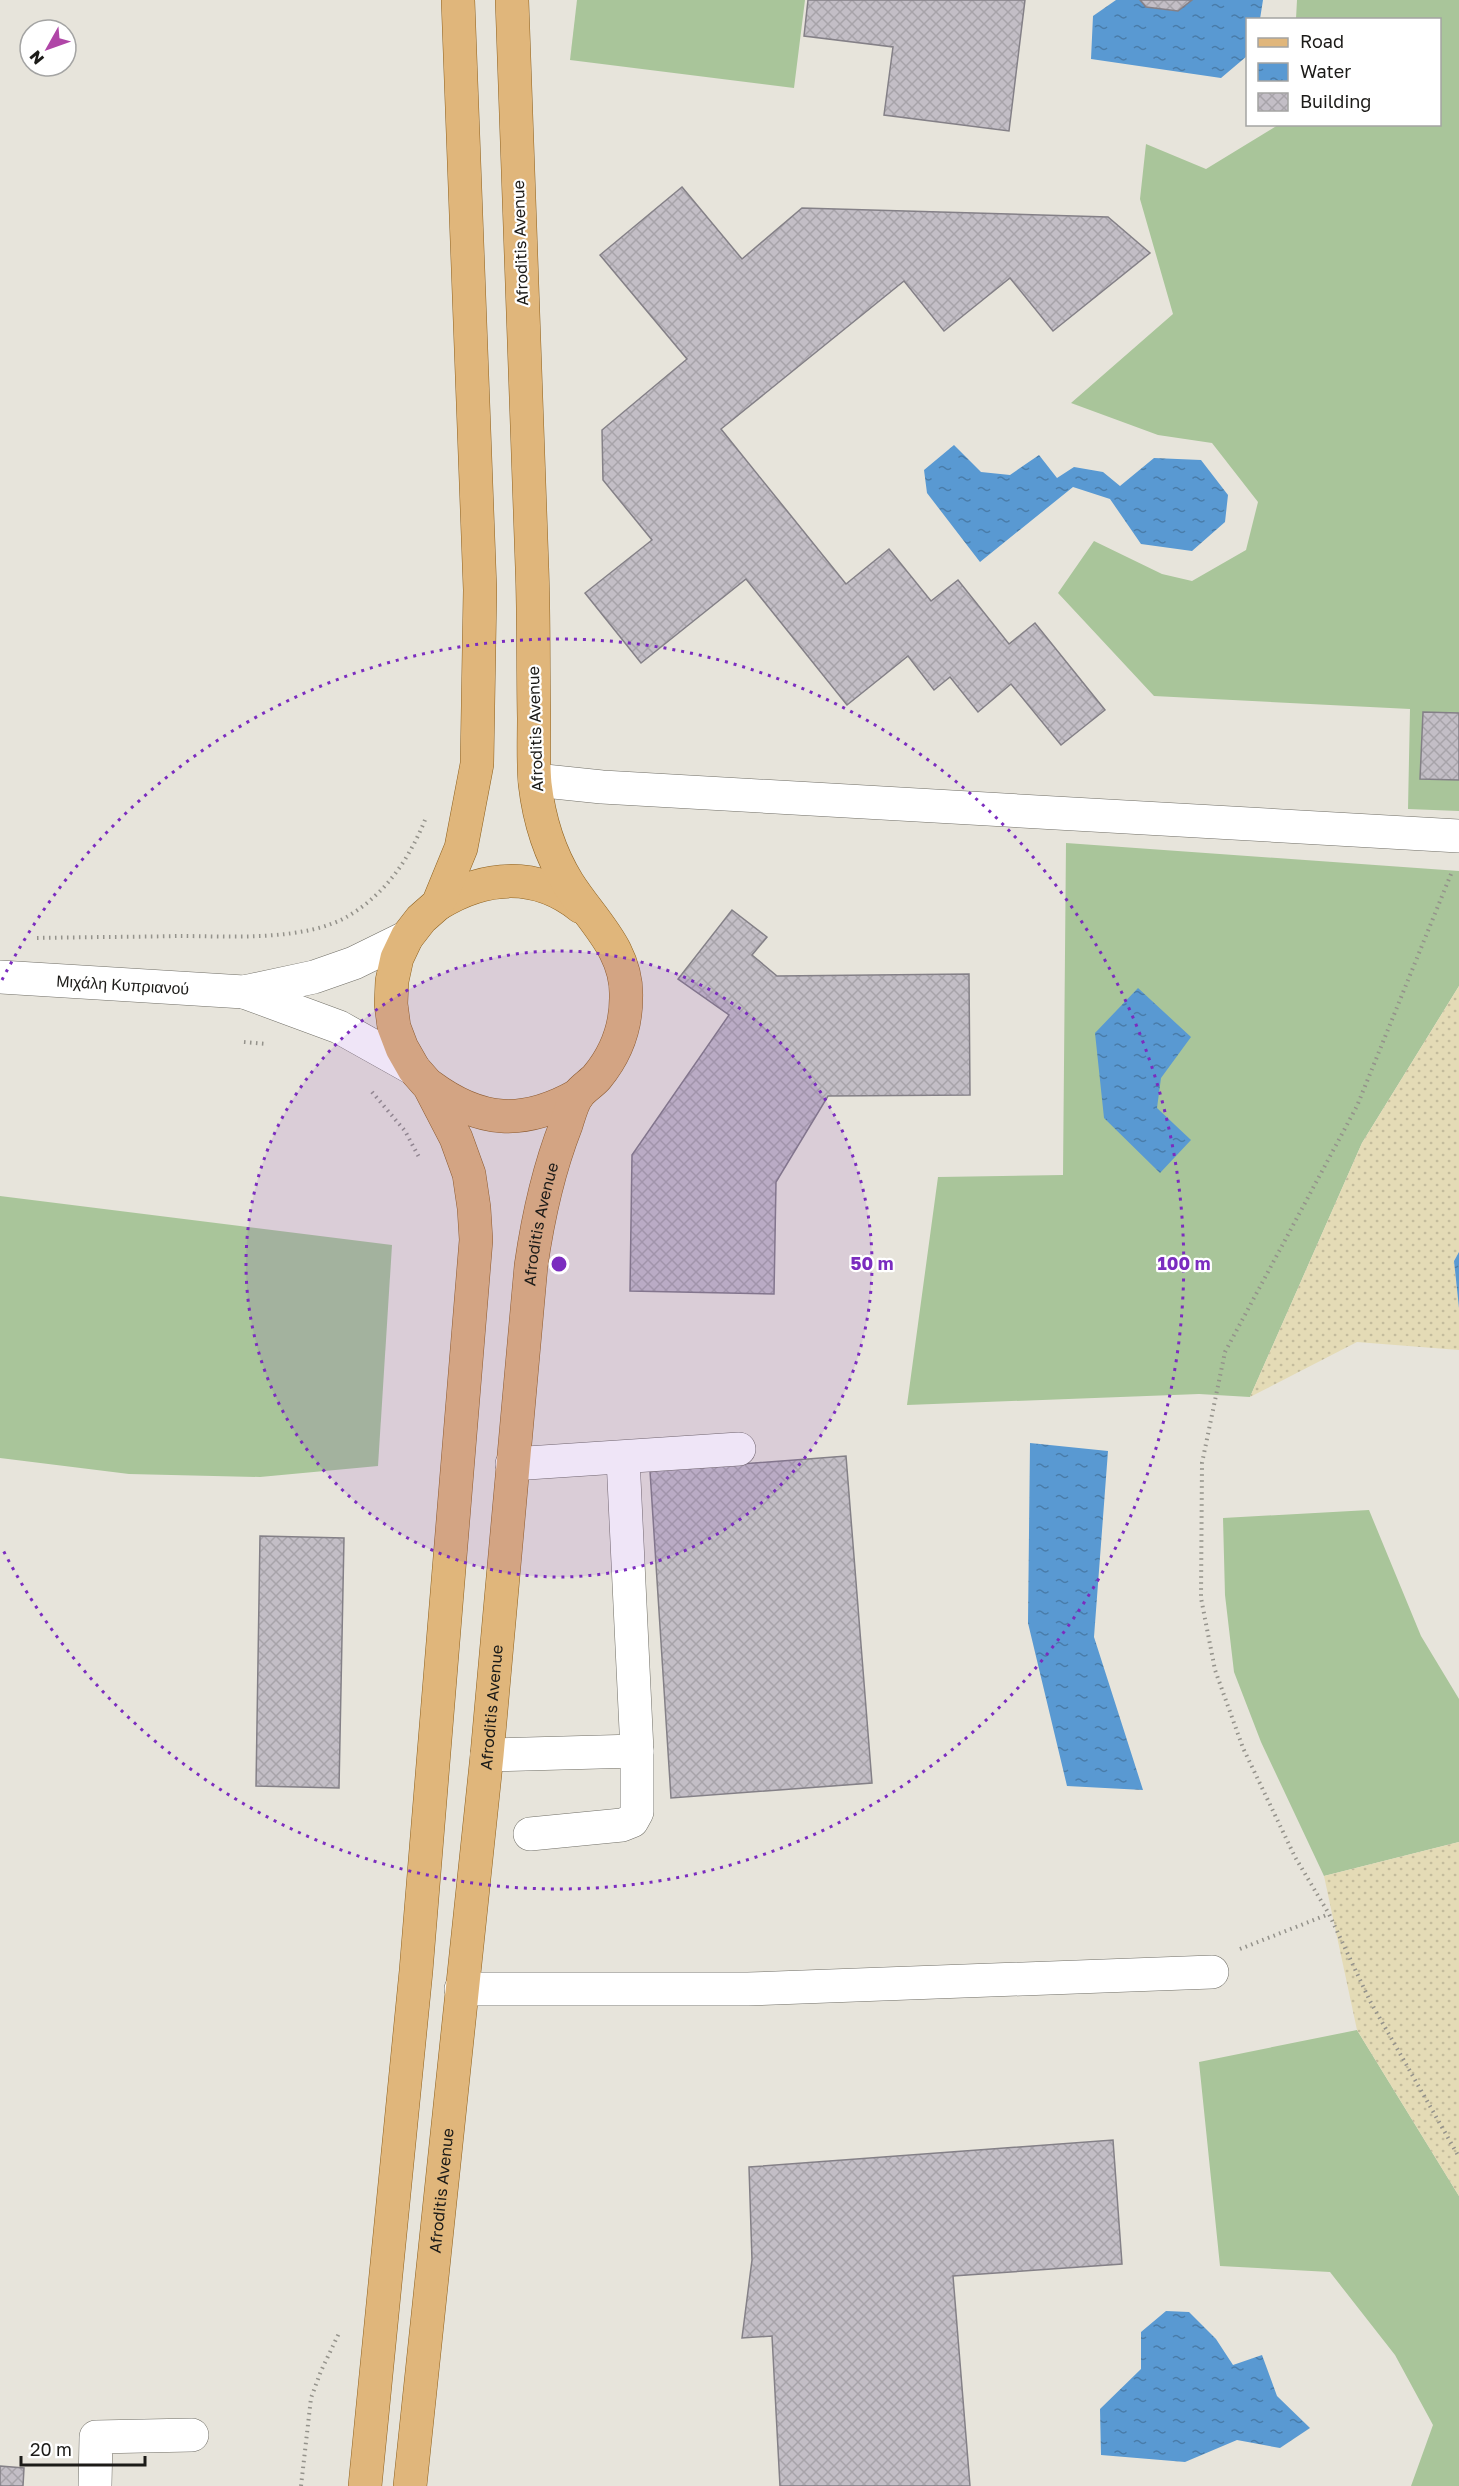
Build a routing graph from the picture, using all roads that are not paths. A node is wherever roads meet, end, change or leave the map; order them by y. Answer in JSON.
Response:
{"nodes":[{"id":1,"x":458,"y":0,"type":"edge"},
{"id":2,"x":512,"y":0,"type":"edge"},
{"id":3,"x":535,"y":780,"type":"junction"},
{"id":4,"x":1457,"y":851,"type":"edge"},
{"id":5,"x":438,"y":904,"type":"junction"},
{"id":6,"x":588,"y":912,"type":"junction"},
{"id":7,"x":407,"y":937,"type":"junction"},
{"id":8,"x":0,"y":977,"type":"edge"},
{"id":9,"x":244,"y":992,"type":"junction"},
{"id":10,"x":421,"y":1077,"type":"junction"},
{"id":11,"x":578,"y":1095,"type":"junction"},
{"id":12,"x":739,"y":1449,"type":"dead end"},
{"id":13,"x":623,"y":1458,"type":"junction"},
{"id":14,"x":512,"y":1464,"type":"junction"},
{"id":15,"x":637,"y":1750,"type":"junction"},
{"id":16,"x":487,"y":1755,"type":"junction"},
{"id":17,"x":530,"y":1834,"type":"dead end"},
{"id":18,"x":1212,"y":1972,"type":"road end"},
{"id":19,"x":461,"y":1989,"type":"junction"},
{"id":20,"x":192,"y":2435,"type":"dead end"},
{"id":21,"x":95,"y":2486,"type":"edge"},
{"id":22,"x":365,"y":2486,"type":"edge"},
{"id":23,"x":410,"y":2486,"type":"edge"}],
"edges":[{"from":1,"to":5,"type":"main road"},
{"from":2,"to":3,"type":"main road","name":"Afroditis Avenue"},
{"from":3,"to":4,"type":"street"},
{"from":3,"to":6,"type":"main road","name":"Afroditis Avenue"},
{"from":5,"to":6,"type":"main road"},
{"from":5,"to":7,"type":"main road"},
{"from":6,"to":11,"type":"main road","name":"Afroditis Avenue"},
{"from":7,"to":9,"type":"street","name":"Μιχάλη Κυπριανού"},
{"from":7,"to":10,"type":"main road"},
{"from":8,"to":9,"type":"street","name":"Μιχάλη Κυπριανού"},
{"from":9,"to":10,"type":"street","name":"Μιχάλη Κυπριανού"},
{"from":10,"to":11,"type":"main road"},
{"from":10,"to":22,"type":"main road"},
{"from":11,"to":14,"type":"main road","name":"Afroditis Avenue"},
{"from":12,"to":13,"type":"street"},
{"from":13,"to":14,"type":"street"},
{"from":13,"to":15,"type":"street"},
{"from":14,"to":16,"type":"main road","name":"Afroditis Avenue"},
{"from":15,"to":16,"type":"street"},
{"from":15,"to":17,"type":"street"},
{"from":16,"to":19,"type":"main road","name":"Afroditis Avenue"},
{"from":18,"to":19,"type":"street"},
{"from":19,"to":23,"type":"main road","name":"Afroditis Avenue"},
{"from":20,"to":21,"type":"street"}]}
